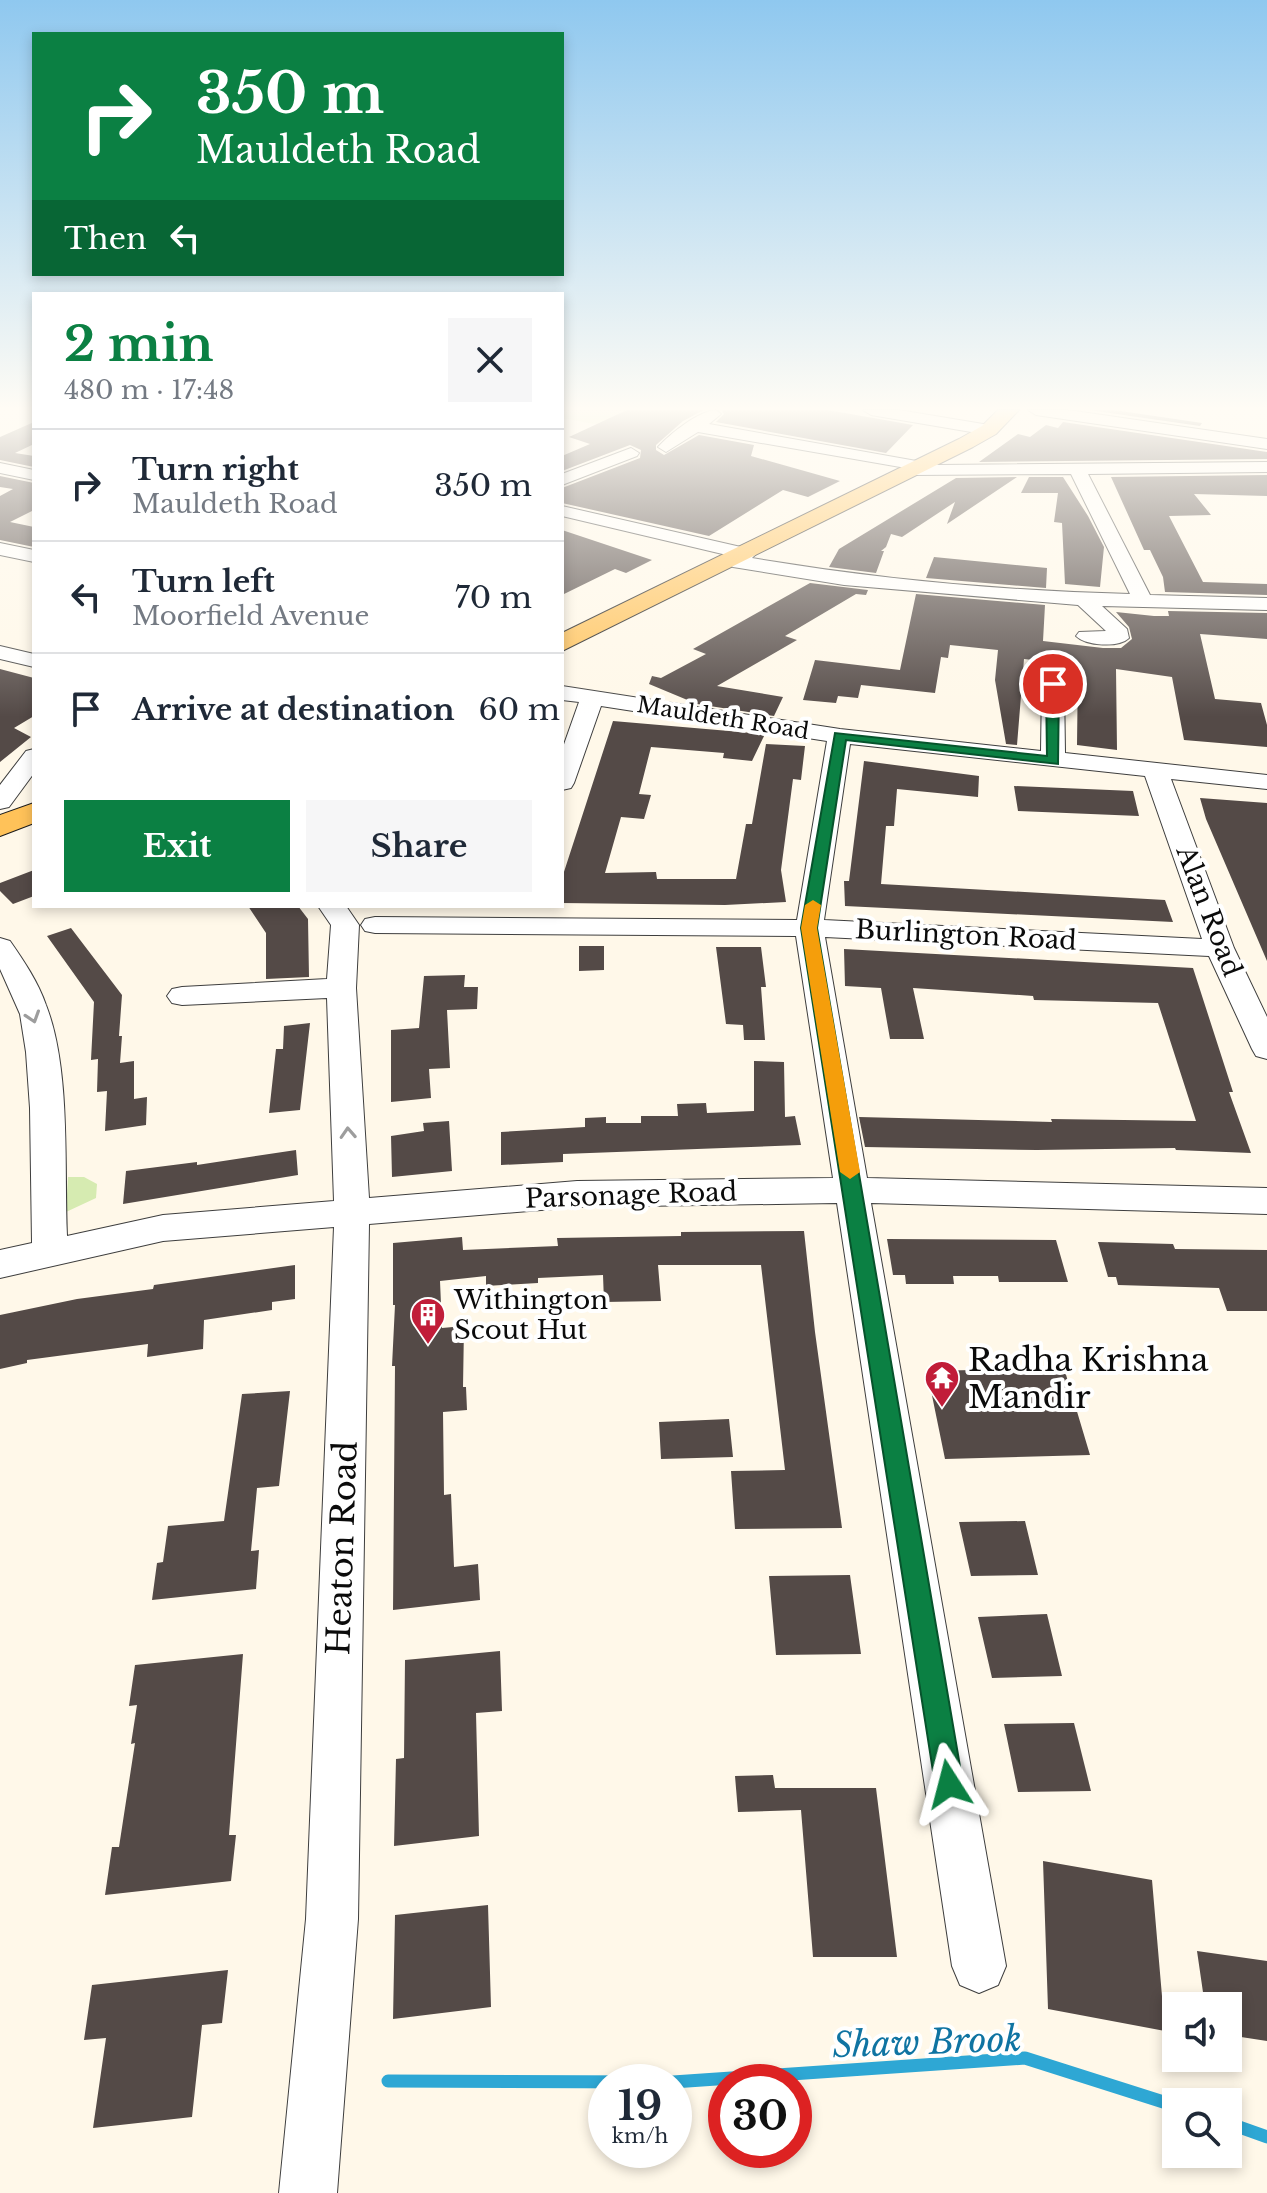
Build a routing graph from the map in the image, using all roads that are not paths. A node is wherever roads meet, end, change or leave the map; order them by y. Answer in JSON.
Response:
{"nodes":[{"id":1,"x":567,"y":512,"type":"edge"},
{"id":2,"x":829,"y":512,"type":"edge"},
{"id":3,"x":1099,"y":512,"type":"edge"},
{"id":4,"x":0,"y":549,"type":"edge"},
{"id":5,"x":32,"y":556,"type":"edge"},
{"id":6,"x":740,"y":557,"type":"junction"},
{"id":7,"x":1084,"y":600,"type":"junction"},
{"id":8,"x":1143,"y":601,"type":"junction"},
{"id":9,"x":1267,"y":604,"type":"edge"},
{"id":10,"x":1086,"y":636,"type":"dead end"},
{"id":11,"x":564,"y":642,"type":"edge"},
{"id":12,"x":0,"y":652,"type":"edge"},
{"id":13,"x":32,"y":660,"type":"edge"},
{"id":14,"x":1053,"y":684,"type":"dead end"},
{"id":15,"x":564,"y":693,"type":"edge"},
{"id":16,"x":592,"y":698,"type":"junction"},
{"id":17,"x":840,"y":736,"type":"junction"},
{"id":18,"x":1053,"y":761,"type":"junction"},
{"id":19,"x":19,"y":762,"type":"edge"},
{"id":20,"x":1156,"y":772,"type":"junction"},
{"id":21,"x":564,"y":777,"type":"edge"},
{"id":22,"x":1267,"y":782,"type":"edge"},
{"id":23,"x":0,"y":802,"type":"edge"},
{"id":24,"x":32,"y":813,"type":"edge"},
{"id":25,"x":0,"y":826,"type":"edge"},
{"id":26,"x":333,"y":908,"type":"edge"},
{"id":27,"x":515,"y":916,"type":"edge"},
{"id":28,"x":375,"y":925,"type":"dead end"},
{"id":29,"x":809,"y":928,"type":"junction"},
{"id":30,"x":0,"y":947,"type":"edge"},
{"id":31,"x":1220,"y":948,"type":"junction"},
{"id":32,"x":341,"y":988,"type":"junction"},
{"id":33,"x":182,"y":996,"type":"dead end"},
{"id":34,"x":1267,"y":1049,"type":"edge"},
{"id":35,"x":853,"y":1190,"type":"junction"},
{"id":36,"x":1267,"y":1201,"type":"edge"},
{"id":37,"x":352,"y":1211,"type":"junction"},
{"id":38,"x":50,"y":1251,"type":"junction"},
{"id":39,"x":0,"y":1264,"type":"edge"},
{"id":40,"x":979,"y":1966,"type":"dead end"},
{"id":41,"x":308,"y":2193,"type":"edge"}],
"edges":[{"from":1,"to":6,"type":"street"},
{"from":2,"to":6,"type":"main road"},
{"from":3,"to":8,"type":"street"},
{"from":4,"to":5,"type":"street"},
{"from":6,"to":7,"type":"street"},
{"from":6,"to":11,"type":"main road"},
{"from":7,"to":8,"type":"street"},
{"from":7,"to":10,"type":"street"},
{"from":8,"to":9,"type":"street"},
{"from":12,"to":13,"type":"street"},
{"from":14,"to":18,"type":"street"},
{"from":15,"to":16,"type":"street","name":"Mauldeth Road"},
{"from":16,"to":17,"type":"street","name":"Mauldeth Road"},
{"from":16,"to":21,"type":"street"},
{"from":17,"to":18,"type":"street","name":"Mauldeth Road"},
{"from":17,"to":29,"type":"street"},
{"from":18,"to":20,"type":"street","name":"Mauldeth Road"},
{"from":19,"to":23,"type":"street"},
{"from":20,"to":22,"type":"street","name":"Mauldeth Road"},
{"from":20,"to":31,"type":"street","name":"Alan Road"},
{"from":24,"to":25,"type":"main road"},
{"from":26,"to":32,"type":"street","name":"Heaton Road"},
{"from":27,"to":28,"type":"street","name":"Burlington Road"},
{"from":27,"to":29,"type":"street","name":"Burlington Road"},
{"from":29,"to":31,"type":"street","name":"Burlington Road"},
{"from":29,"to":35,"type":"street"},
{"from":30,"to":38,"type":"street","one_way":true},
{"from":31,"to":34,"type":"street","name":"Alan Road"},
{"from":32,"to":33,"type":"street"},
{"from":37,"to":32,"type":"street","name":"Heaton Road","one_way":true},
{"from":35,"to":36,"type":"street","name":"Parsonage Road"},
{"from":35,"to":37,"type":"street","name":"Parsonage Road"},
{"from":35,"to":40,"type":"street"},
{"from":37,"to":38,"type":"street","name":"Parsonage Road"},
{"from":37,"to":41,"type":"street","name":"Heaton Road"},
{"from":38,"to":39,"type":"street","name":"Parsonage Road"}]}
